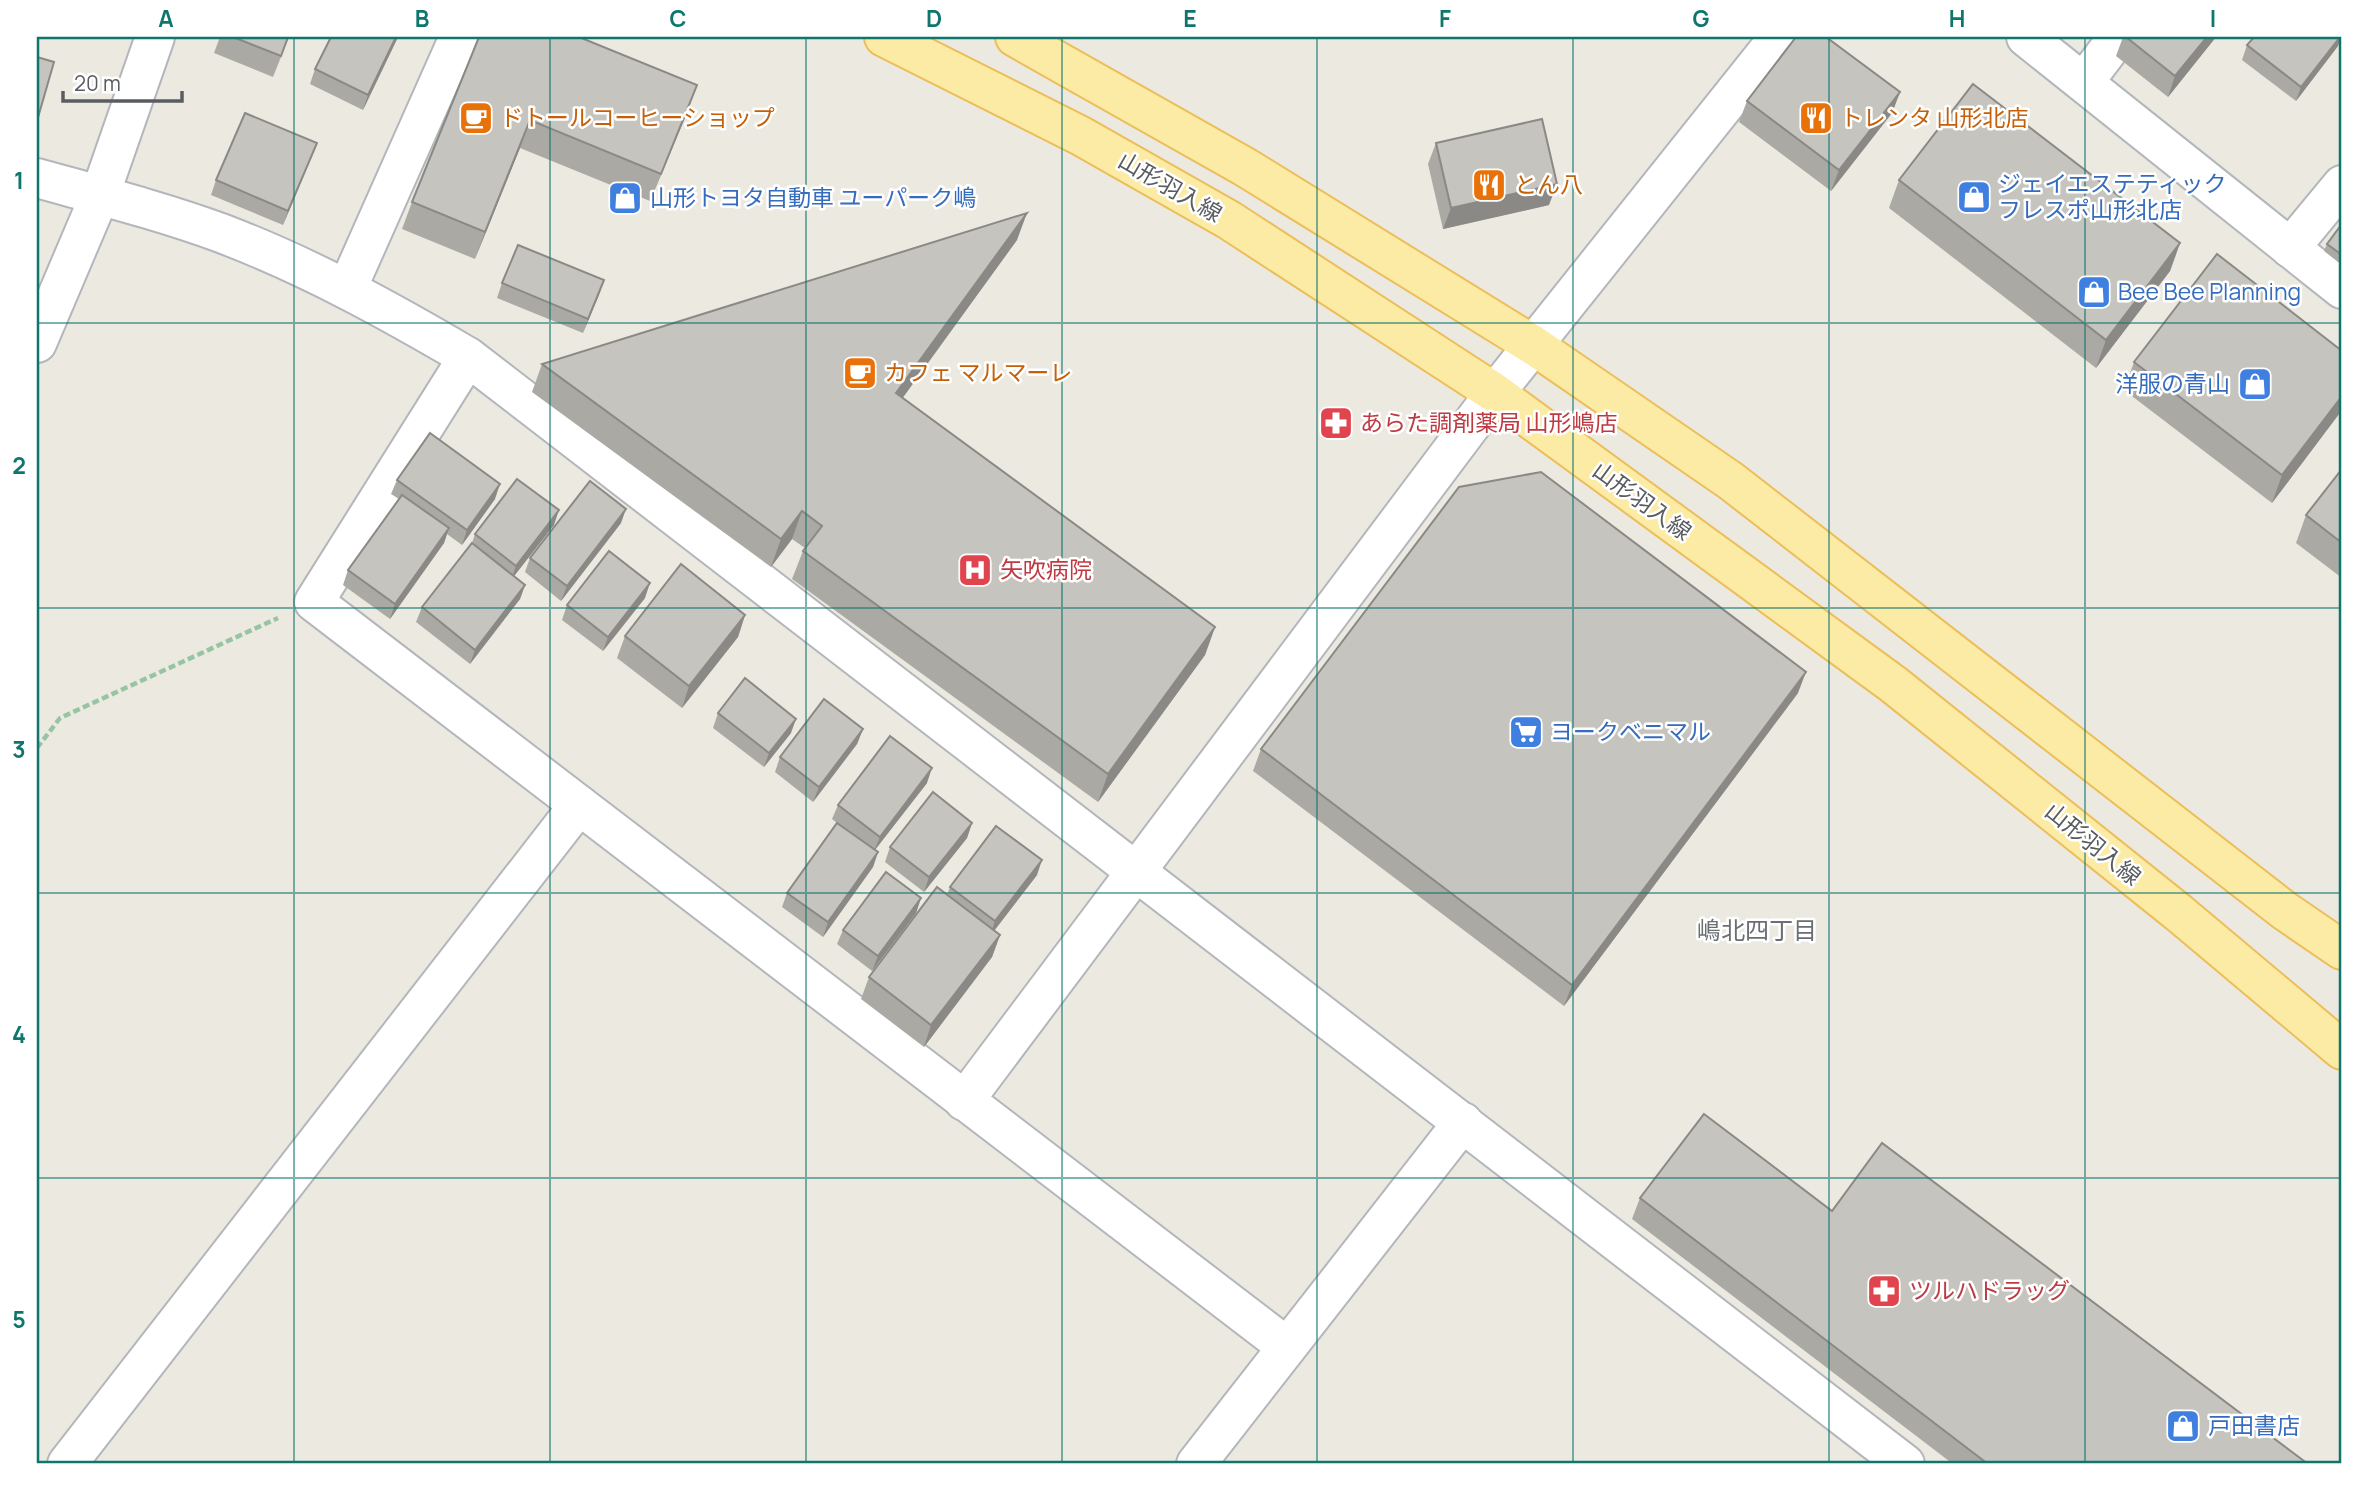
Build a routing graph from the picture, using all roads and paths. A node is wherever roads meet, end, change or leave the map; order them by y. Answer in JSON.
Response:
{"nodes":[{"id":1,"x":155,"y":37,"type":"edge"},
{"id":2,"x":459,"y":37,"type":"edge"},
{"id":3,"x":884,"y":37,"type":"edge"},
{"id":4,"x":1015,"y":37,"type":"edge"},
{"id":5,"x":1779,"y":37,"type":"edge"},
{"id":6,"x":2026,"y":37,"type":"edge"},
{"id":7,"x":2118,"y":37,"type":"edge"},
{"id":8,"x":2084,"y":82,"type":"junction"},
{"id":9,"x":37,"y":178,"type":"edge"},
{"id":10,"x":2342,"y":185,"type":"edge"},
{"id":11,"x":100,"y":195,"type":"junction"},
{"id":12,"x":2290,"y":248,"type":"junction"},
{"id":13,"x":347,"y":289,"type":"junction"},
{"id":14,"x":2342,"y":289,"type":"edge"},
{"id":15,"x":37,"y":343,"type":"edge"},
{"id":16,"x":1532,"y":345,"type":"junction"},
{"id":17,"x":468,"y":357,"type":"junction"},
{"id":18,"x":1495,"y":393,"type":"junction"},
{"id":19,"x":314,"y":602,"type":"junction"},
{"id":20,"x":37,"y":748,"type":"edge"},
{"id":21,"x":579,"y":805,"type":"junction"},
{"id":22,"x":1135,"y":871,"type":"junction"},
{"id":23,"x":2342,"y":950,"type":"edge"},
{"id":24,"x":2342,"y":1050,"type":"edge"},
{"id":25,"x":964,"y":1101,"type":"junction"},
{"id":26,"x":1464,"y":1122,"type":"junction"},
{"id":27,"x":1287,"y":1347,"type":"junction"},
{"id":28,"x":67,"y":1464,"type":"edge"},
{"id":29,"x":1196,"y":1464,"type":"edge"},
{"id":30,"x":1905,"y":1464,"type":"edge"}],
"edges":[{"from":1,"to":11,"type":"street"},
{"from":2,"to":13,"type":"street"},
{"from":3,"to":18,"type":"main road","name":"山形羽入線"},
{"from":4,"to":16,"type":"main road"},
{"from":5,"to":16,"type":"street"},
{"from":6,"to":8,"type":"street"},
{"from":7,"to":8,"type":"street"},
{"from":8,"to":12,"type":"street"},
{"from":9,"to":11,"type":"street"},
{"from":10,"to":12,"type":"street"},
{"from":11,"to":13,"type":"street"},
{"from":11,"to":15,"type":"street"},
{"from":12,"to":14,"type":"street"},
{"from":13,"to":17,"type":"street"},
{"from":16,"to":18,"type":"street"},
{"from":16,"to":23,"type":"main road"},
{"from":17,"to":19,"type":"street"},
{"from":17,"to":22,"type":"street"},
{"from":18,"to":22,"type":"street"},
{"from":18,"to":24,"type":"main road","name":"山形羽入線"},
{"from":19,"to":20,"type":"path"},
{"from":19,"to":21,"type":"street"},
{"from":21,"to":25,"type":"street"},
{"from":21,"to":28,"type":"street"},
{"from":22,"to":25,"type":"street"},
{"from":22,"to":26,"type":"street"},
{"from":25,"to":27,"type":"street"},
{"from":26,"to":27,"type":"street"},
{"from":26,"to":30,"type":"street"},
{"from":27,"to":29,"type":"street"}]}
